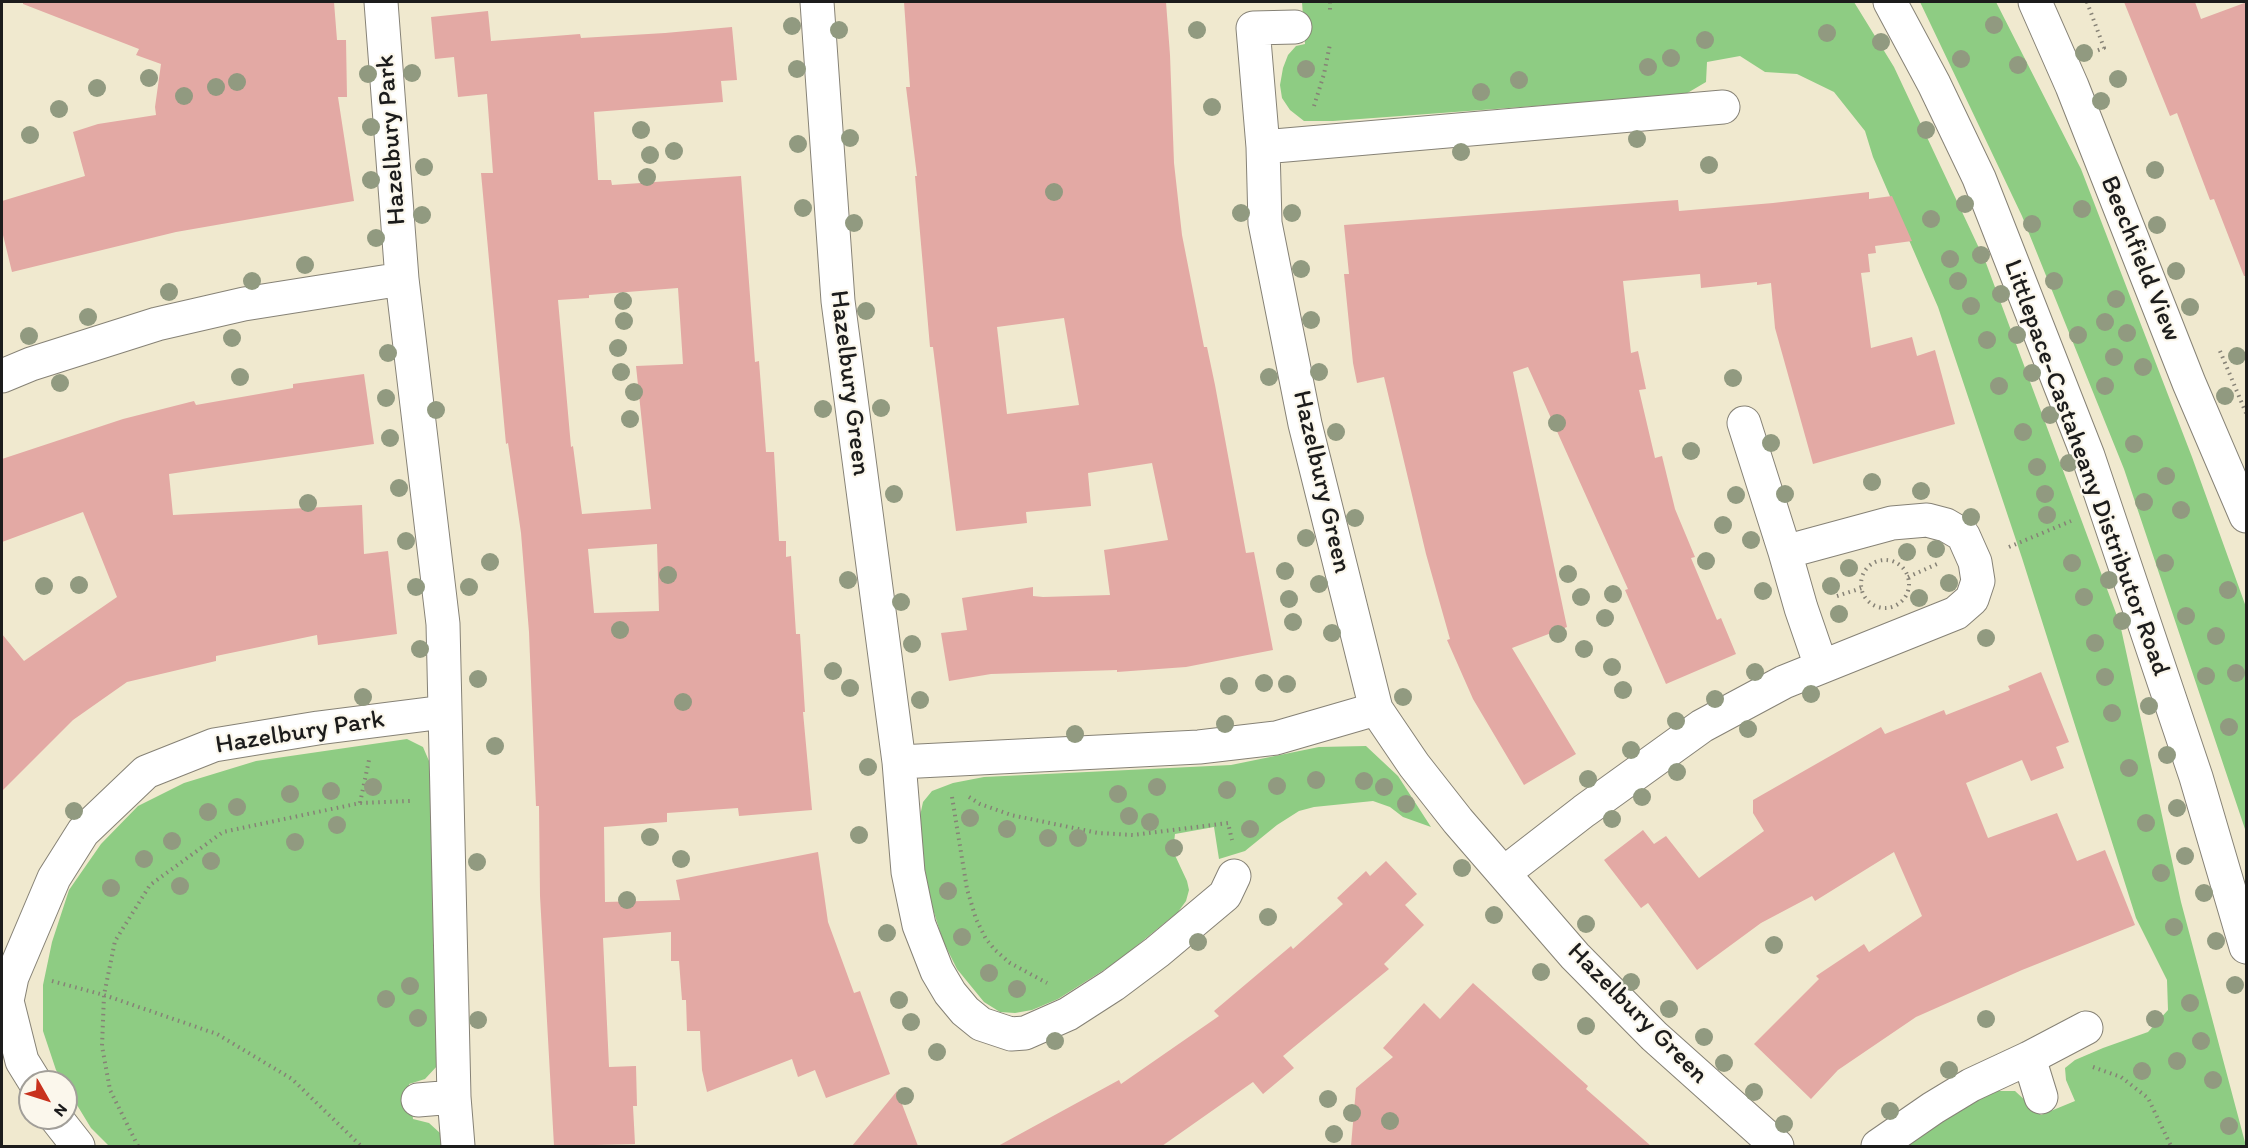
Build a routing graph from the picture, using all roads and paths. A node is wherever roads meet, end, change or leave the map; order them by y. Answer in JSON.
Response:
{"nodes":[{"id":1,"x":381,"y":2,"type":"edge"},
{"id":2,"x":817,"y":2,"type":"edge"},
{"id":3,"x":1330,"y":2,"type":"edge"},
{"id":4,"x":1890,"y":2,"type":"edge"},
{"id":5,"x":2035,"y":2,"type":"edge"},
{"id":6,"x":1330,"y":21,"type":"dead end"},
{"id":7,"x":1295,"y":27,"type":"dead end"},
{"id":8,"x":1331,"y":40,"type":"dead end"},
{"id":9,"x":1723,"y":107,"type":"dead end"},
{"id":10,"x":1308,"y":142,"type":"junction"},
{"id":11,"x":1263,"y":147,"type":"junction"},
{"id":12,"x":402,"y":279,"type":"junction"},
{"id":13,"x":2,"y":376,"type":"edge"},
{"id":14,"x":1744,"y":423,"type":"dead end"},
{"id":15,"x":2104,"y":507,"type":"junction"},
{"id":16,"x":2246,"y":512,"type":"edge"},
{"id":17,"x":1785,"y":552,"type":"junction"},
{"id":18,"x":1975,"y":562,"type":"junction"},
{"id":19,"x":1867,"y":569,"type":"joint"},
{"id":20,"x":1821,"y":666,"type":"junction"},
{"id":21,"x":1376,"y":709,"type":"junction"},
{"id":22,"x":444,"y":712,"type":"junction"},
{"id":23,"x":899,"y":762,"type":"junction"},
{"id":24,"x":950,"y":773,"type":"junction"},
{"id":25,"x":448,"y":800,"type":"junction"},
{"id":26,"x":1504,"y":873,"type":"junction"},
{"id":27,"x":1234,"y":876,"type":"joint"},
{"id":28,"x":2247,"y":947,"type":"edge"},
{"id":29,"x":7,"y":993,"type":"edge"},
{"id":30,"x":104,"y":995,"type":"junction"},
{"id":31,"x":1088,"y":1000,"type":"junction"},
{"id":32,"x":2086,"y":1028,"type":"dead end"},
{"id":33,"x":2036,"y":1054,"type":"junction"},
{"id":34,"x":28,"y":1070,"type":"edge"},
{"id":35,"x":454,"y":1097,"type":"junction"},
{"id":36,"x":2041,"y":1097,"type":"dead end"},
{"id":37,"x":418,"y":1100,"type":"dead end"},
{"id":38,"x":65,"y":1130,"type":"edge"},
{"id":39,"x":78,"y":1146,"type":"edge"},
{"id":40,"x":138,"y":1146,"type":"edge"},
{"id":41,"x":361,"y":1146,"type":"edge"},
{"id":42,"x":458,"y":1146,"type":"edge"},
{"id":43,"x":1777,"y":1146,"type":"edge"},
{"id":44,"x":1878,"y":1146,"type":"edge"},
{"id":45,"x":2171,"y":1146,"type":"edge"}],
"edges":[{"from":1,"to":12,"type":"street","name":"Hazelbury Park"},
{"from":2,"to":23,"type":"street","name":"Hazelbury Green"},
{"from":3,"to":6,"type":"path"},
{"from":4,"to":15,"type":"street","name":"Littlepace-Castaheany Distributor Road"},
{"from":5,"to":16,"type":"street","name":"Beechfield View"},
{"from":7,"to":11,"type":"street","name":"Hazelbury Green"},
{"from":8,"to":10,"type":"path"},
{"from":9,"to":10,"type":"street"},
{"from":10,"to":11,"type":"street"},
{"from":11,"to":21,"type":"street","name":"Hazelbury Green"},
{"from":12,"to":13,"type":"street"},
{"from":12,"to":22,"type":"street","name":"Hazelbury Park"},
{"from":14,"to":17,"type":"street"},
{"from":15,"to":18,"type":"path"},
{"from":15,"to":28,"type":"street","name":"Littlepace-Castaheany Distributor Road"},
{"from":17,"to":18,"type":"street"},
{"from":17,"to":20,"type":"street"},
{"from":18,"to":20,"type":"street"},
{"from":19,"to":19,"type":"path"},
{"from":20,"to":26,"type":"street"},
{"from":21,"to":24,"type":"street"},
{"from":21,"to":26,"type":"street","name":"Hazelbury Green"},
{"from":22,"to":25,"type":"street","name":"Hazelbury Park"},
{"from":22,"to":29,"type":"street","name":"Hazelbury Park"},
{"from":23,"to":24,"type":"street"},
{"from":23,"to":31,"type":"street","name":"Hazelbury Green"},
{"from":24,"to":27,"type":"path"},
{"from":24,"to":31,"type":"path"},
{"from":25,"to":30,"type":"path"},
{"from":25,"to":35,"type":"street","name":"Hazelbury Park"},
{"from":26,"to":43,"type":"street","name":"Hazelbury Green"},
{"from":27,"to":31,"type":"street","name":"Hazelbury Green"},
{"from":29,"to":30,"type":"path"},
{"from":29,"to":34,"type":"street"},
{"from":30,"to":40,"type":"path"},
{"from":30,"to":41,"type":"path"},
{"from":32,"to":33,"type":"street"},
{"from":33,"to":36,"type":"street"},
{"from":33,"to":44,"type":"street"},
{"from":33,"to":45,"type":"path"},
{"from":35,"to":37,"type":"street"},
{"from":35,"to":42,"type":"street","name":"Hazelbury Park"},
{"from":38,"to":39,"type":"street"}]}
